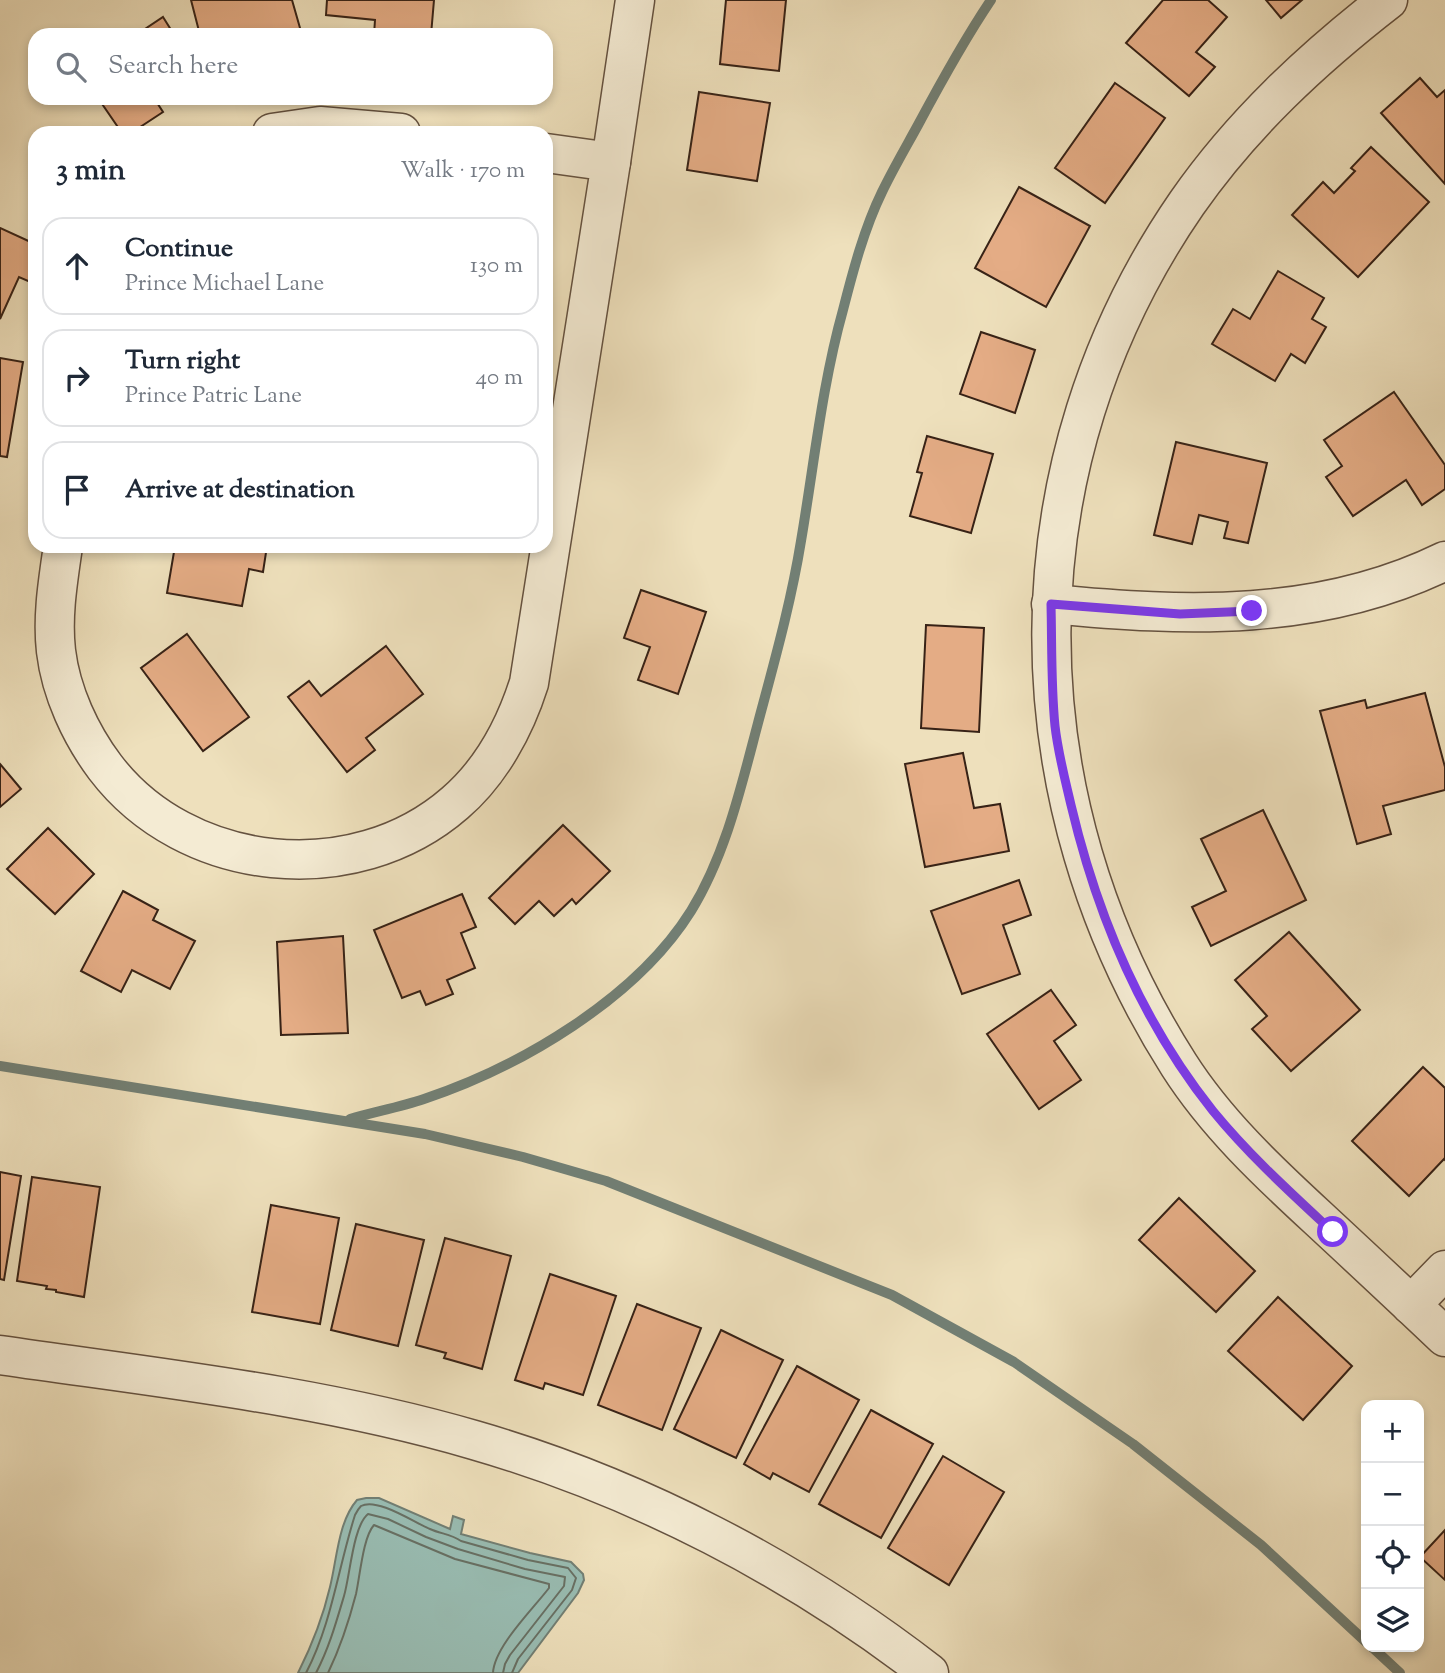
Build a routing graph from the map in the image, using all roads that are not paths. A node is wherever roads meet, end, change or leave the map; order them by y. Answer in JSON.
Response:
{"nodes":[{"id":1,"x":635,"y":0,"type":"edge"},
{"id":2,"x":1388,"y":0,"type":"edge"},
{"id":3,"x":320,"y":126,"type":"edge"},
{"id":4,"x":344,"y":126,"type":"edge"},
{"id":5,"x":553,"y":154,"type":"edge"},
{"id":6,"x":611,"y":162,"type":"junction"},
{"id":7,"x":553,"y":531,"type":"edge"},
{"id":8,"x":62,"y":553,"type":"edge"},
{"id":9,"x":549,"y":553,"type":"edge"},
{"id":10,"x":1445,"y":561,"type":"edge"},
{"id":11,"x":1051,"y":604,"type":"junction"},
{"id":12,"x":1445,"y":1270,"type":"edge"},
{"id":13,"x":1411,"y":1305,"type":"junction"},
{"id":14,"x":1445,"y":1338,"type":"edge"},
{"id":15,"x":0,"y":1355,"type":"edge"},
{"id":16,"x":929,"y":1673,"type":"edge"}],
"edges":[{"from":1,"to":6,"type":"street"},
{"from":2,"to":11,"type":"street"},
{"from":3,"to":4,"type":"street"},
{"from":5,"to":6,"type":"street"},
{"from":6,"to":7,"type":"street"},
{"from":8,"to":9,"type":"street"},
{"from":10,"to":11,"type":"street"},
{"from":11,"to":13,"type":"street"},
{"from":12,"to":13,"type":"street"},
{"from":13,"to":14,"type":"street"},
{"from":15,"to":16,"type":"street"}]}
